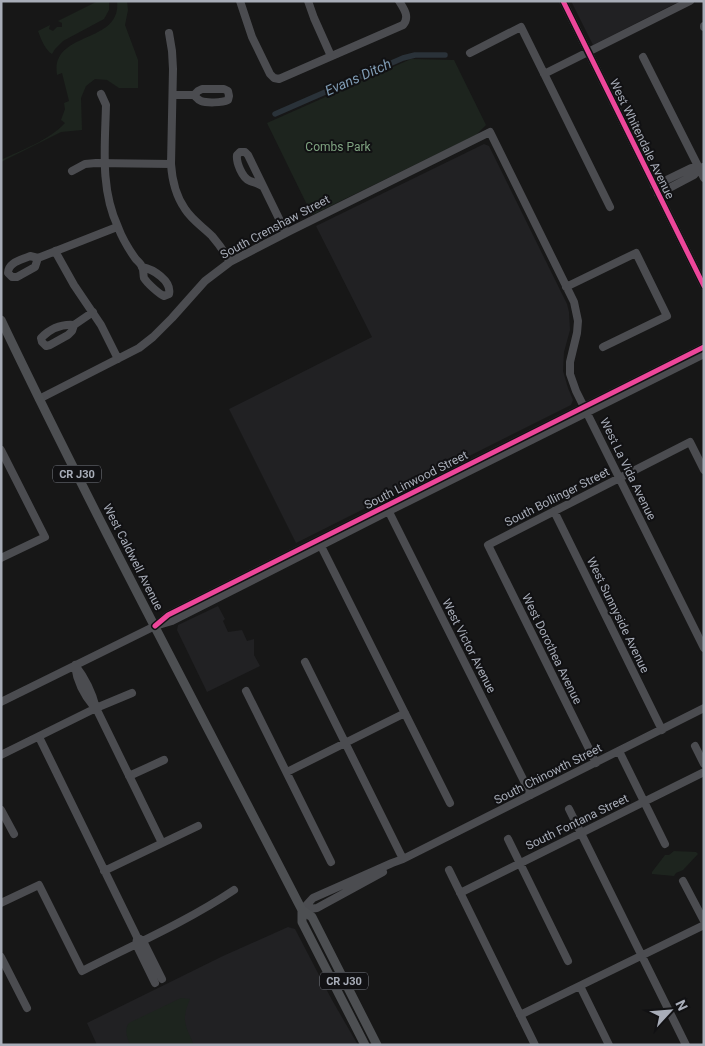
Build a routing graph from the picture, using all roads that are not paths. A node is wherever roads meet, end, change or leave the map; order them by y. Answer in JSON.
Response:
{"nodes":[{"id":1,"x":240,"y":1,"type":"edge"},
{"id":2,"x":308,"y":1,"type":"edge"},
{"id":3,"x":400,"y":1,"type":"edge"},
{"id":4,"x":563,"y":1,"type":"edge"},
{"id":5,"x":690,"y":1,"type":"edge"},
{"id":6,"x":169,"y":33,"type":"dead end"},
{"id":7,"x":588,"y":52,"type":"junction"},
{"id":8,"x":470,"y":53,"type":"dead end"},
{"id":9,"x":331,"y":56,"type":"junction"},
{"id":10,"x":643,"y":57,"type":"dead end"},
{"id":11,"x":544,"y":74,"type":"junction"},
{"id":12,"x":101,"y":94,"type":"dead end"},
{"id":13,"x":173,"y":95,"type":"junction"},
{"id":14,"x":194,"y":95,"type":"dead end"},
{"id":15,"x":490,"y":132,"type":"joint"},
{"id":16,"x":105,"y":163,"type":"junction"},
{"id":17,"x":171,"y":164,"type":"junction"},
{"id":18,"x":702,"y":168,"type":"edge"},
{"id":19,"x":72,"y":171,"type":"dead end"},
{"id":20,"x":704,"y":178,"type":"edge"},
{"id":21,"x":262,"y":186,"type":"dead end"},
{"id":22,"x":654,"y":186,"type":"junction"},
{"id":23,"x":658,"y":194,"type":"junction"},
{"id":24,"x":610,"y":207,"type":"dead end"},
{"id":25,"x":117,"y":227,"type":"junction"},
{"id":26,"x":286,"y":233,"type":"junction"},
{"id":27,"x":55,"y":251,"type":"junction"},
{"id":28,"x":38,"y":258,"type":"dead end"},
{"id":29,"x":230,"y":262,"type":"junction"},
{"id":30,"x":142,"y":267,"type":"dead end"},
{"id":31,"x":704,"y":286,"type":"edge"},
{"id":32,"x":566,"y":287,"type":"junction"},
{"id":33,"x":92,"y":312,"type":"junction"},
{"id":34,"x":1,"y":320,"type":"edge"},
{"id":35,"x":74,"y":325,"type":"dead end"},
{"id":36,"x":603,"y":347,"type":"dead end"},
{"id":37,"x":704,"y":347,"type":"edge"},
{"id":38,"x":704,"y":354,"type":"edge"},
{"id":39,"x":118,"y":359,"type":"junction"},
{"id":40,"x":39,"y":399,"type":"junction"},
{"id":41,"x":586,"y":409,"type":"junction"},
{"id":42,"x":500,"y":449,"type":"junction"},
{"id":43,"x":1,"y":450,"type":"edge"},
{"id":44,"x":704,"y":470,"type":"edge"},
{"id":45,"x":619,"y":478,"type":"junction"},
{"id":46,"x":452,"y":480,"type":"junction"},
{"id":47,"x":387,"y":509,"type":"junction"},
{"id":48,"x":554,"y":511,"type":"junction"},
{"id":49,"x":354,"y":522,"type":"junction"},
{"id":50,"x":488,"y":545,"type":"joint"},
{"id":51,"x":321,"y":546,"type":"junction"},
{"id":52,"x":1,"y":558,"type":"edge"},
{"id":53,"x":155,"y":626,"type":"junction"},
{"id":54,"x":704,"y":648,"type":"edge"},
{"id":55,"x":305,"y":662,"type":"dead end"},
{"id":56,"x":74,"y":665,"type":"junction"},
{"id":57,"x":246,"y":690,"type":"dead end"},
{"id":58,"x":132,"y":693,"type":"dead end"},
{"id":59,"x":1,"y":702,"type":"edge"},
{"id":60,"x":96,"y":708,"type":"junction"},
{"id":61,"x":704,"y":708,"type":"edge"},
{"id":62,"x":404,"y":713,"type":"junction"},
{"id":63,"x":662,"y":730,"type":"junction"},
{"id":64,"x":39,"y":737,"type":"junction"},
{"id":65,"x":345,"y":743,"type":"junction"},
{"id":66,"x":695,"y":746,"type":"dead end"},
{"id":67,"x":619,"y":751,"type":"junction"},
{"id":68,"x":1,"y":755,"type":"edge"},
{"id":69,"x":164,"y":760,"type":"dead end"},
{"id":70,"x":596,"y":763,"type":"junction"},
{"id":71,"x":704,"y":764,"type":"edge"},
{"id":72,"x":287,"y":772,"type":"junction"},
{"id":73,"x":704,"y":772,"type":"edge"},
{"id":74,"x":130,"y":776,"type":"junction"},
{"id":75,"x":531,"y":795,"type":"junction"},
{"id":76,"x":644,"y":801,"type":"junction"},
{"id":77,"x":450,"y":803,"type":"dead end"},
{"id":78,"x":569,"y":809,"type":"dead end"},
{"id":79,"x":1,"y":810,"type":"edge"},
{"id":80,"x":198,"y":826,"type":"dead end"},
{"id":81,"x":581,"y":833,"type":"junction"},
{"id":82,"x":14,"y":834,"type":"dead end"},
{"id":83,"x":508,"y":839,"type":"dead end"},
{"id":84,"x":162,"y":843,"type":"junction"},
{"id":85,"x":665,"y":844,"type":"dead end"},
{"id":86,"x":403,"y":859,"type":"junction"},
{"id":87,"x":331,"y":862,"type":"dead end"},
{"id":88,"x":520,"y":863,"type":"junction"},
{"id":89,"x":449,"y":870,"type":"dead end"},
{"id":90,"x":104,"y":871,"type":"junction"},
{"id":91,"x":684,"y":881,"type":"dead end"},
{"id":92,"x":234,"y":890,"type":"dead end"},
{"id":93,"x":460,"y":892,"type":"junction"},
{"id":94,"x":1,"y":903,"type":"edge"},
{"id":95,"x":302,"y":910,"type":"junction"},
{"id":96,"x":704,"y":921,"type":"edge"},
{"id":97,"x":704,"y":925,"type":"edge"},
{"id":98,"x":139,"y":941,"type":"junction"},
{"id":99,"x":642,"y":956,"type":"junction"},
{"id":100,"x":1,"y":957,"type":"edge"},
{"id":101,"x":568,"y":961,"type":"dead end"},
{"id":102,"x":159,"y":981,"type":"dead end"},
{"id":103,"x":580,"y":986,"type":"junction"},
{"id":104,"x":27,"y":1008,"type":"dead end"},
{"id":105,"x":350,"y":1015,"type":"junction"},
{"id":106,"x":520,"y":1015,"type":"junction"},
{"id":107,"x":365,"y":1045,"type":"edge"},
{"id":108,"x":372,"y":1045,"type":"edge"},
{"id":109,"x":377,"y":1045,"type":"edge"},
{"id":110,"x":535,"y":1045,"type":"edge"},
{"id":111,"x":609,"y":1045,"type":"edge"},
{"id":112,"x":686,"y":1045,"type":"edge"}],
"edges":[{"from":1,"to":9,"type":"street"},
{"from":2,"to":9,"type":"street"},
{"from":3,"to":9,"type":"street"},
{"from":4,"to":7,"type":"street","name":"West Whitendale Avenue"},
{"from":5,"to":7,"type":"street"},
{"from":6,"to":13,"type":"street"},
{"from":7,"to":11,"type":"street"},
{"from":7,"to":22,"type":"street","name":"West Whitendale Avenue"},
{"from":8,"to":11,"type":"street"},
{"from":10,"to":18,"type":"street"},
{"from":11,"to":24,"type":"street"},
{"from":12,"to":16,"type":"street"},
{"from":13,"to":14,"type":"street"},
{"from":13,"to":17,"type":"street"},
{"from":15,"to":26,"type":"street","name":"South Crenshaw Street"},
{"from":15,"to":32,"type":"street","name":"West La Vida Avenue"},
{"from":16,"to":17,"type":"street"},
{"from":16,"to":19,"type":"street"},
{"from":16,"to":25,"type":"street"},
{"from":17,"to":29,"type":"street"},
{"from":18,"to":20,"type":"street"},
{"from":18,"to":22,"type":"street"},
{"from":18,"to":23,"type":"street"},
{"from":21,"to":26,"type":"street"},
{"from":22,"to":23,"type":"street","name":"West Whitendale Avenue"},
{"from":23,"to":31,"type":"street","name":"West Whitendale Avenue"},
{"from":25,"to":27,"type":"street"},
{"from":25,"to":30,"type":"street"},
{"from":26,"to":29,"type":"street","name":"South Crenshaw Street"},
{"from":27,"to":28,"type":"street"},
{"from":27,"to":33,"type":"street"},
{"from":29,"to":39,"type":"street","name":"South Crenshaw Street"},
{"from":32,"to":36,"type":"street"},
{"from":32,"to":41,"type":"street","name":"West La Vida Avenue"},
{"from":33,"to":35,"type":"street"},
{"from":33,"to":39,"type":"street"},
{"from":34,"to":40,"type":"main road","name":"West Caldwell Avenue","number":"CR J30"},
{"from":37,"to":41,"type":"street","name":"South Linwood Street"},
{"from":38,"to":41,"type":"street","name":"South Linwood Street"},
{"from":39,"to":40,"type":"street","name":"South Crenshaw Street"},
{"from":40,"to":53,"type":"main road","name":"West Caldwell Avenue","number":"CR J30"},
{"from":41,"to":42,"type":"street","name":"South Linwood Street"},
{"from":41,"to":45,"type":"street","name":"West La Vida Avenue"},
{"from":41,"to":46,"type":"street","name":"South Linwood Street"},
{"from":42,"to":46,"type":"street"},
{"from":42,"to":47,"type":"street","name":"South Linwood Street"},
{"from":43,"to":52,"type":"street"},
{"from":44,"to":45,"type":"street","name":"South Bollinger Street"},
{"from":45,"to":48,"type":"street","name":"South Bollinger Street"},
{"from":45,"to":54,"type":"street","name":"West La Vida Avenue"},
{"from":46,"to":47,"type":"street","name":"South Linwood Street"},
{"from":47,"to":49,"type":"street","name":"South Linwood Street"},
{"from":47,"to":51,"type":"street","name":"South Linwood Street"},
{"from":47,"to":75,"type":"street","name":"West Victor Avenue"},
{"from":48,"to":50,"type":"street","name":"South Bollinger Street"},
{"from":48,"to":63,"type":"street","name":"West Sunnyside Avenue"},
{"from":49,"to":51,"type":"street"},
{"from":49,"to":53,"type":"street","name":"South Linwood Street"},
{"from":50,"to":70,"type":"street","name":"West Dorothea Avenue"},
{"from":51,"to":53,"type":"street","name":"South Linwood Street"},
{"from":51,"to":62,"type":"street"},
{"from":53,"to":56,"type":"street","name":"South Linwood Street"},
{"from":53,"to":95,"type":"main road","name":"West Caldwell Avenue","number":"CR J30"},
{"from":55,"to":65,"type":"street"},
{"from":56,"to":59,"type":"street","name":"South Linwood Street"},
{"from":56,"to":60,"type":"street"},
{"from":57,"to":72,"type":"street"},
{"from":58,"to":60,"type":"street"},
{"from":60,"to":64,"type":"street"},
{"from":60,"to":74,"type":"street"},
{"from":61,"to":63,"type":"street","name":"South Chinowth Street"},
{"from":62,"to":65,"type":"street"},
{"from":62,"to":77,"type":"street"},
{"from":63,"to":67,"type":"street","name":"South Chinowth Street"},
{"from":64,"to":68,"type":"street"},
{"from":64,"to":90,"type":"street"},
{"from":65,"to":72,"type":"street"},
{"from":65,"to":86,"type":"street"},
{"from":66,"to":71,"type":"street"},
{"from":67,"to":70,"type":"street","name":"South Chinowth Street"},
{"from":67,"to":76,"type":"street"},
{"from":69,"to":74,"type":"street"},
{"from":70,"to":75,"type":"street","name":"South Chinowth Street"},
{"from":72,"to":87,"type":"street"},
{"from":73,"to":76,"type":"street","name":"South Fontana Street"},
{"from":74,"to":84,"type":"street"},
{"from":75,"to":86,"type":"street","name":"South Chinowth Street"},
{"from":76,"to":81,"type":"street","name":"South Fontana Street"},
{"from":76,"to":85,"type":"street"},
{"from":78,"to":81,"type":"street"},
{"from":79,"to":82,"type":"street"},
{"from":80,"to":84,"type":"street"},
{"from":81,"to":88,"type":"street","name":"South Fontana Street"},
{"from":81,"to":99,"type":"street"},
{"from":83,"to":88,"type":"street"},
{"from":84,"to":90,"type":"street"},
{"from":86,"to":95,"type":"street","name":"South Chinowth Street"},
{"from":88,"to":93,"type":"street","name":"South Fontana Street"},
{"from":88,"to":101,"type":"street"},
{"from":89,"to":93,"type":"street"},
{"from":90,"to":98,"type":"street"},
{"from":91,"to":96,"type":"street"},
{"from":92,"to":98,"type":"street"},
{"from":93,"to":106,"type":"street"},
{"from":94,"to":98,"type":"street"},
{"from":95,"to":105,"type":"main road","name":"West Caldwell Avenue","number":"CR J30"},
{"from":95,"to":109,"type":"main road","name":"West Caldwell Avenue","number":"CR J30"},
{"from":97,"to":99,"type":"street"},
{"from":98,"to":102,"type":"street"},
{"from":99,"to":103,"type":"street"},
{"from":99,"to":112,"type":"street"},
{"from":100,"to":104,"type":"street"},
{"from":103,"to":106,"type":"street"},
{"from":103,"to":111,"type":"street"},
{"from":105,"to":107,"type":"main road","name":"West Caldwell Avenue","number":"CR J30"},
{"from":105,"to":108,"type":"main road"},
{"from":106,"to":110,"type":"street"}]}
